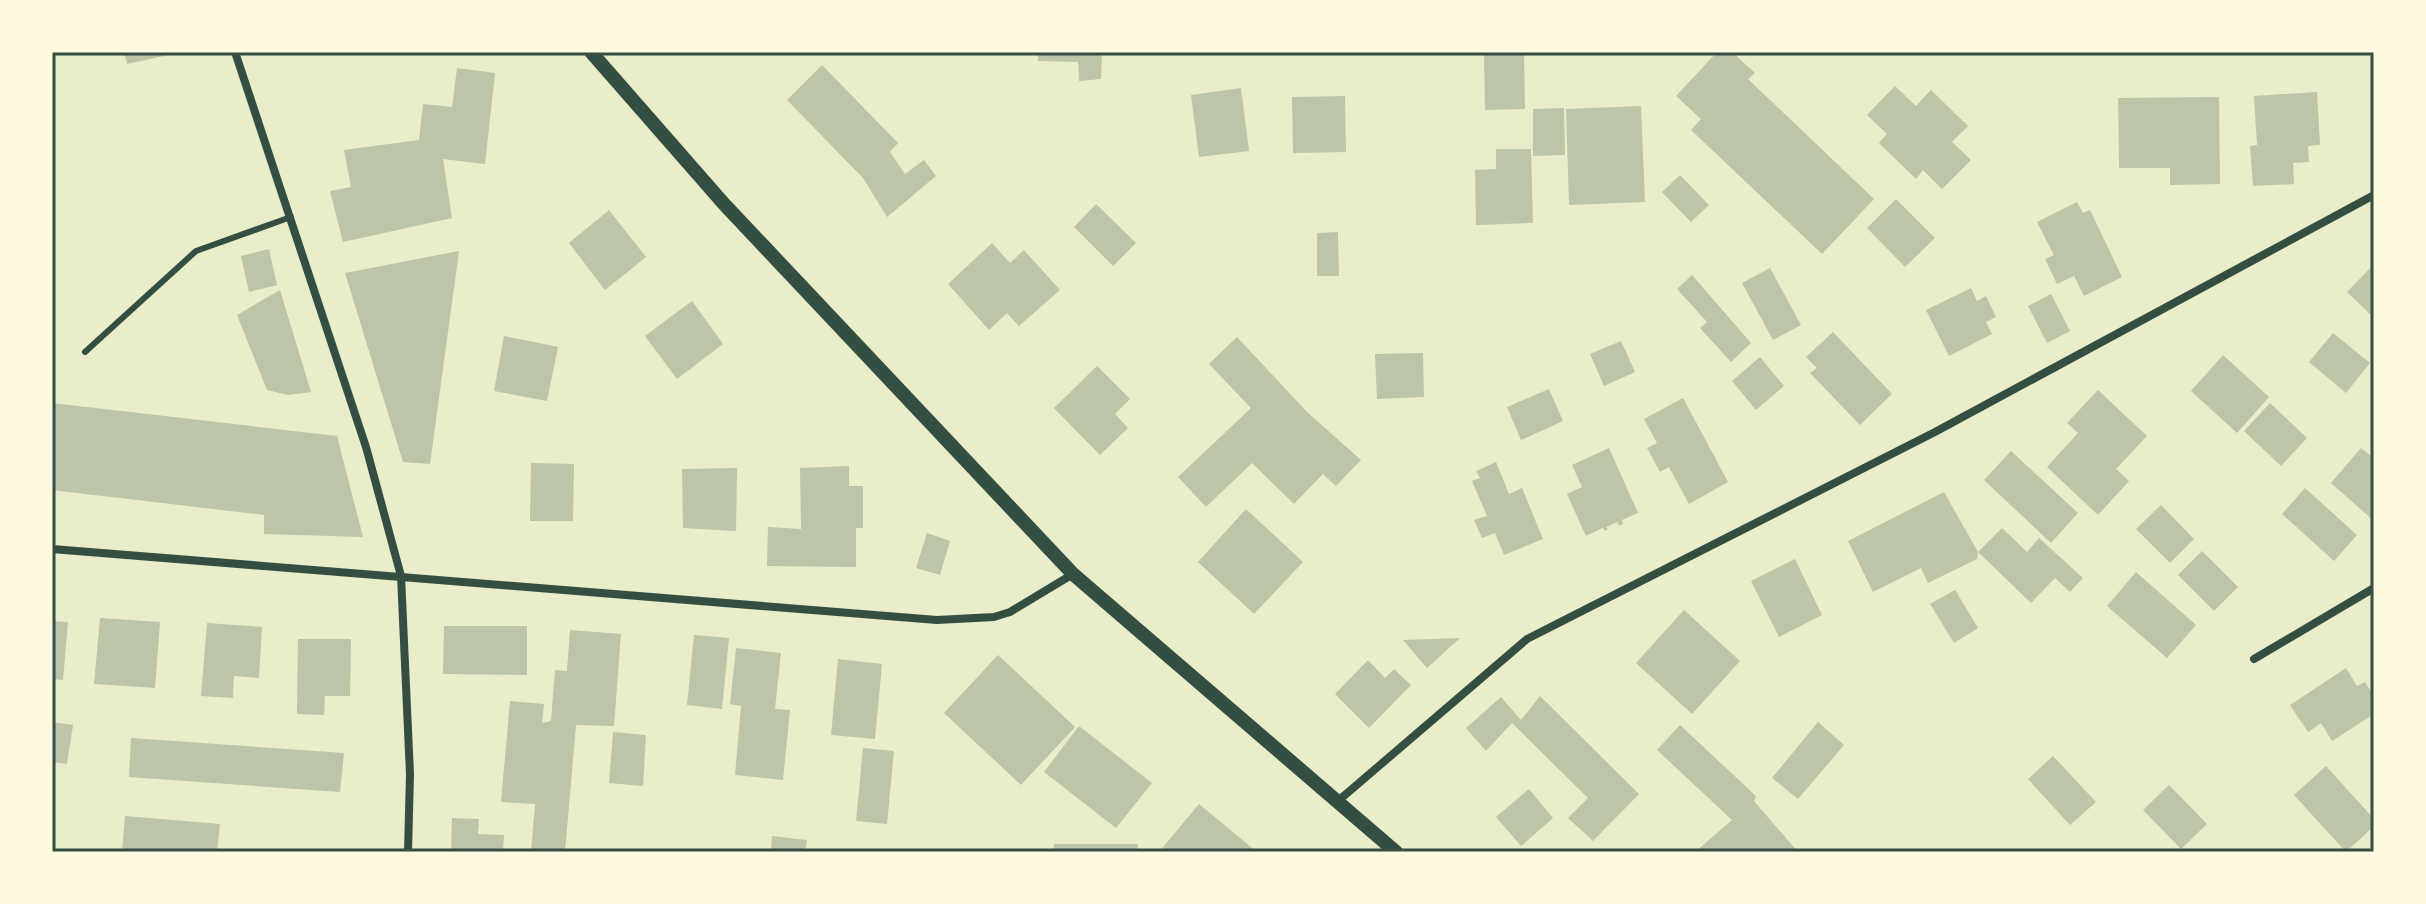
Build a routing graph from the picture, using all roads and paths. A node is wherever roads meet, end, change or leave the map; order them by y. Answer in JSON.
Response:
{"nodes":[{"id":1,"x":235,"y":52,"type":"edge"},
{"id":2,"x":591,"y":52,"type":"edge"},
{"id":3,"x":2374,"y":195,"type":"edge"},
{"id":4,"x":291,"y":217,"type":"junction"},
{"id":5,"x":85,"y":352,"type":"dead end"},
{"id":6,"x":52,"y":549,"type":"edge"},
{"id":7,"x":1073,"y":574,"type":"junction"},
{"id":8,"x":401,"y":576,"type":"junction"},
{"id":9,"x":2374,"y":588,"type":"edge"},
{"id":10,"x":2254,"y":659,"type":"dead end"},
{"id":11,"x":1338,"y":801,"type":"junction"},
{"id":12,"x":408,"y":852,"type":"edge"},
{"id":13,"x":1396,"y":852,"type":"edge"}],
"edges":[{"from":1,"to":4,"type":"street"},
{"from":2,"to":7,"type":"street"},
{"from":3,"to":11,"type":"street"},
{"from":4,"to":5,"type":"lane"},
{"from":4,"to":8,"type":"street"},
{"from":6,"to":8,"type":"street"},
{"from":7,"to":8,"type":"street"},
{"from":7,"to":11,"type":"street"},
{"from":8,"to":12,"type":"street"},
{"from":9,"to":10,"type":"street"},
{"from":11,"to":13,"type":"street"}]}
